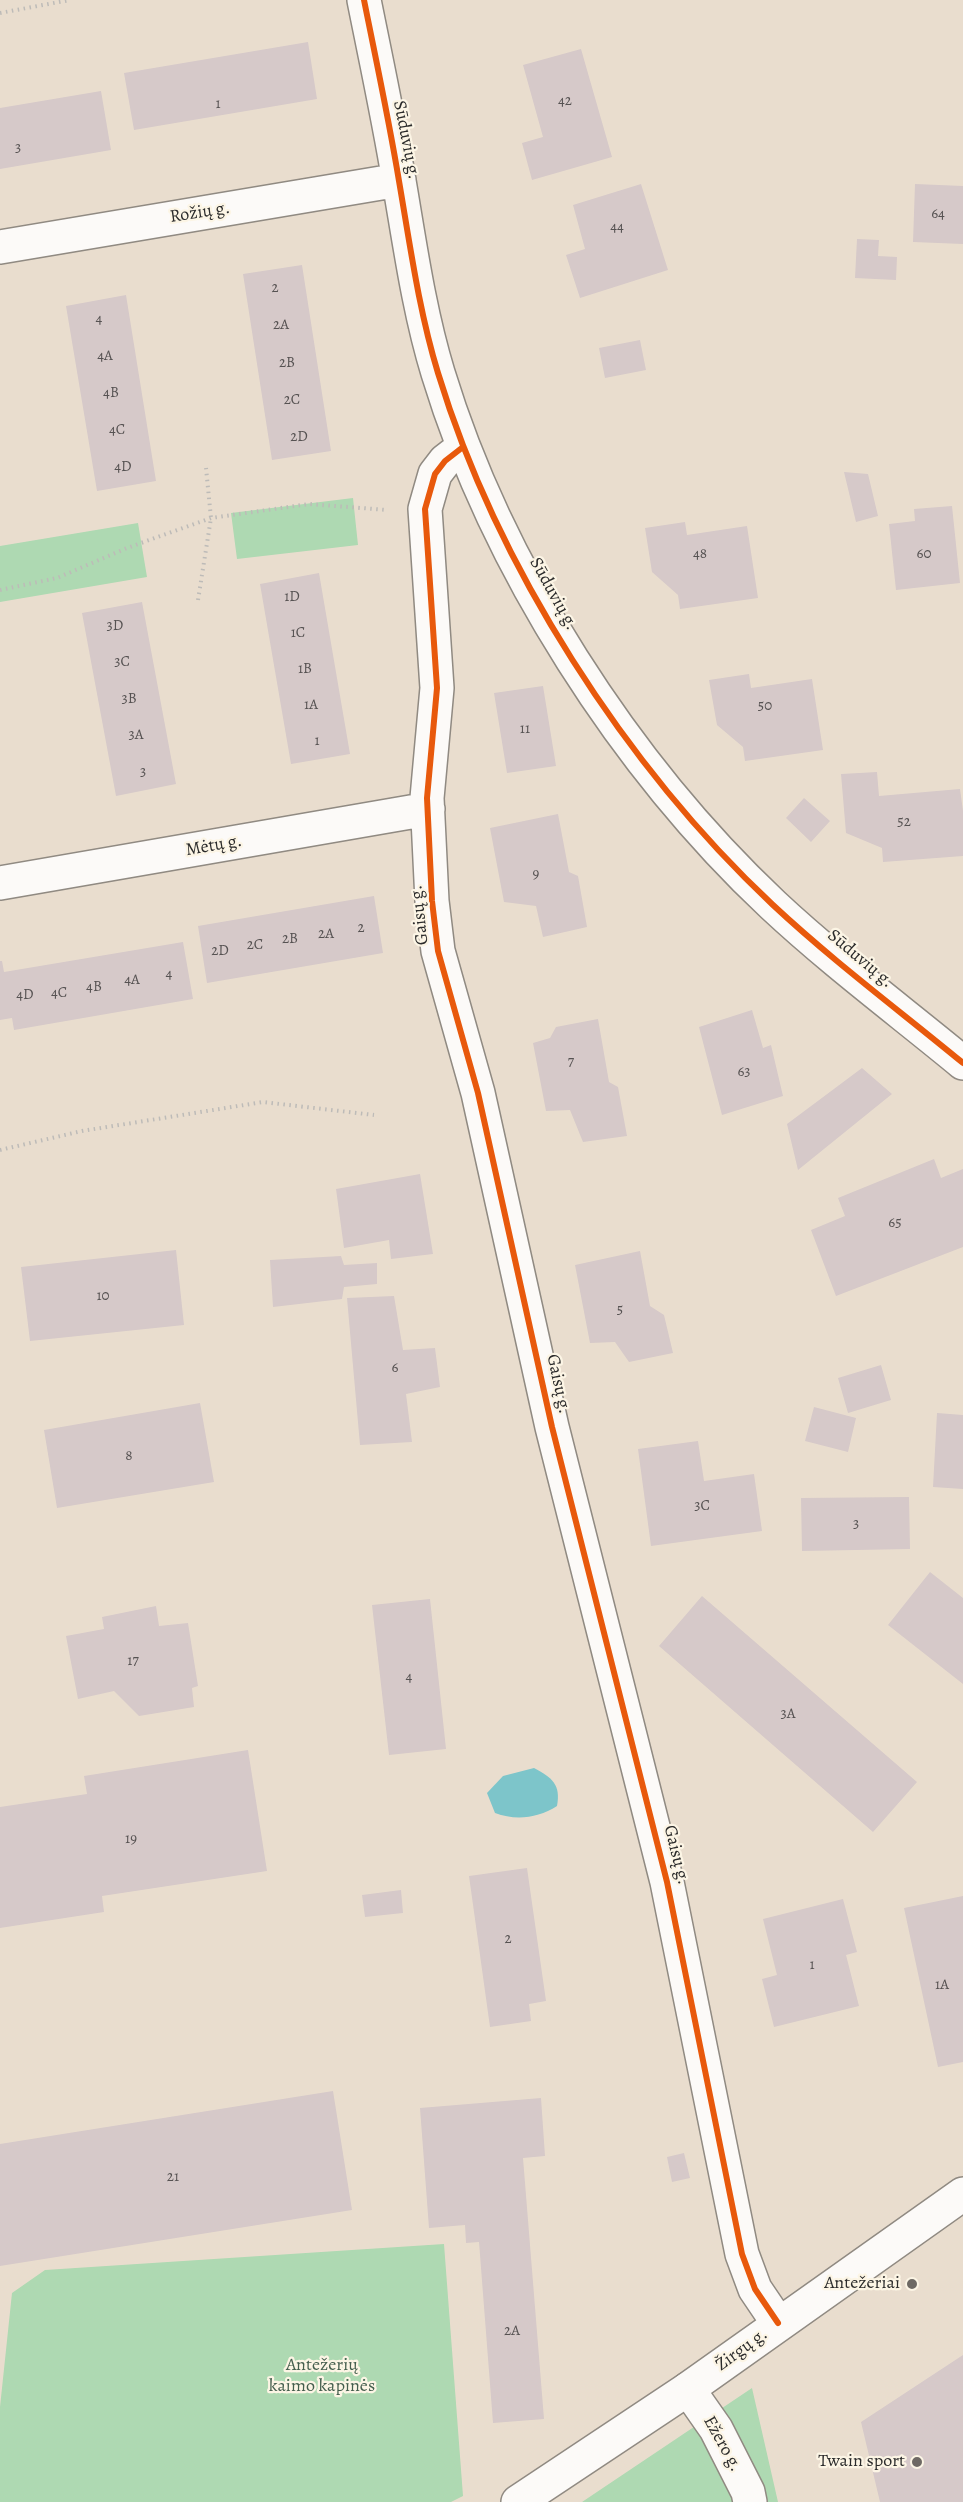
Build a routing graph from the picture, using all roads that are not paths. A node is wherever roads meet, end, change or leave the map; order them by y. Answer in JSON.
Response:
{"nodes":[{"id":1,"x":364,"y":0,"type":"edge"},
{"id":2,"x":399,"y":180,"type":"junction"},
{"id":3,"x":0,"y":247,"type":"edge"},
{"id":4,"x":464,"y":447,"type":"junction"},
{"id":5,"x":428,"y":809,"type":"junction"},
{"id":6,"x":0,"y":884,"type":"edge"},
{"id":7,"x":963,"y":1063,"type":"edge"},
{"id":8,"x":963,"y":2194,"type":"edge"},
{"id":9,"x":778,"y":2323,"type":"junction"},
{"id":10,"x":688,"y":2389,"type":"junction"},
{"id":11,"x":518,"y":2502,"type":"edge"},
{"id":12,"x":750,"y":2502,"type":"edge"}],
"edges":[{"from":1,"to":2,"type":"street","name":"Sūduvių g."},
{"from":2,"to":3,"type":"street","name":"Rožių g."},
{"from":2,"to":4,"type":"street","name":"Sūduvių g."},
{"from":4,"to":5,"type":"street","name":"Gaisų g."},
{"from":4,"to":7,"type":"street","name":"Sūduvių g."},
{"from":5,"to":6,"type":"street","name":"Mėtų g."},
{"from":5,"to":9,"type":"street","name":"Gaisų g."},
{"from":8,"to":9,"type":"street","name":"Žirgų g."},
{"from":9,"to":10,"type":"street","name":"Žirgų g."},
{"from":10,"to":11,"type":"street","name":"Žirgų g."},
{"from":10,"to":12,"type":"street","name":"Ežero g."}]}
